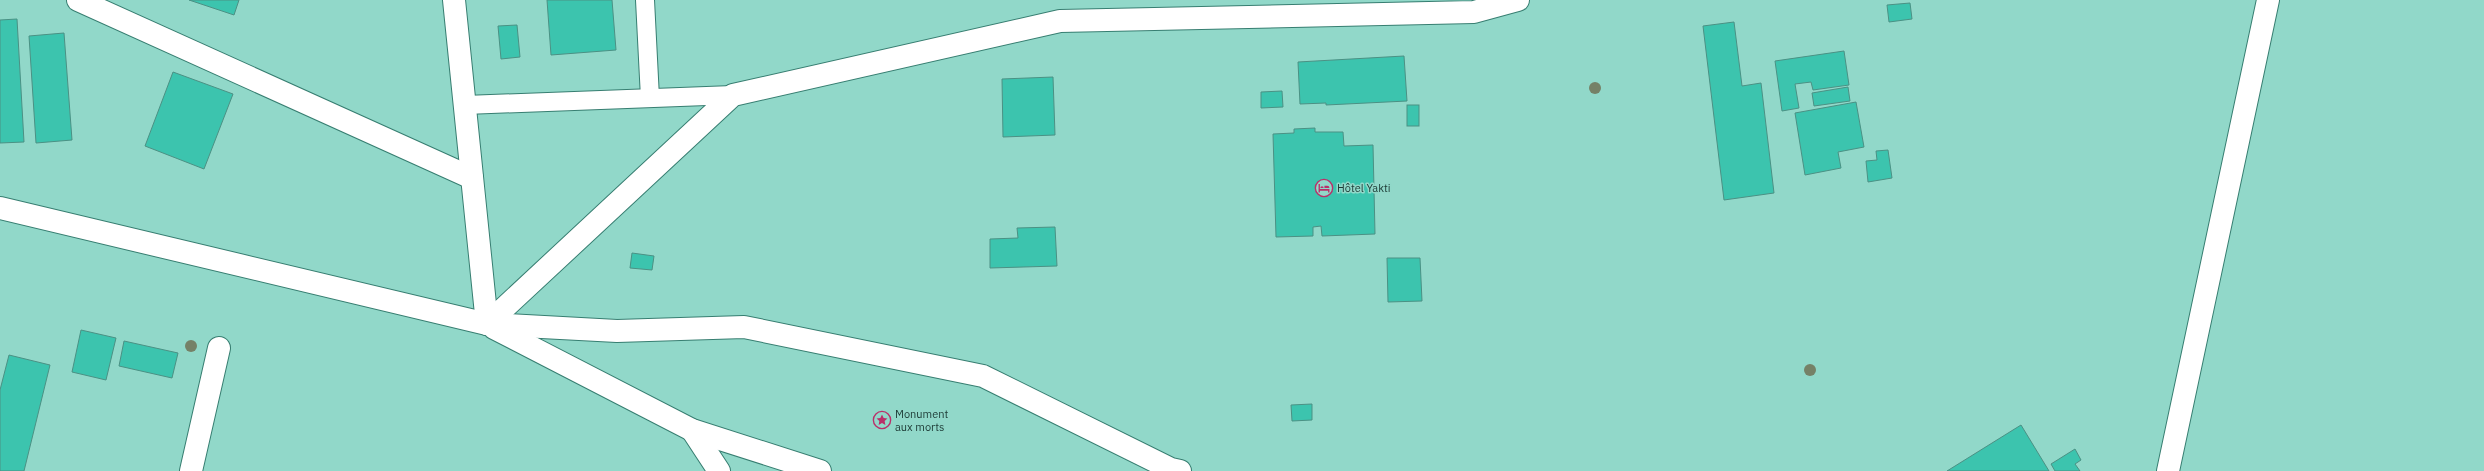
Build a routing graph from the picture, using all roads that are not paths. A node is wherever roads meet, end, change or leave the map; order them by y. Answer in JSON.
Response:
{"nodes":[{"id":1,"x":78,"y":0,"type":"edge"},
{"id":2,"x":454,"y":0,"type":"edge"},
{"id":3,"x":644,"y":0,"type":"edge"},
{"id":4,"x":1518,"y":0,"type":"edge"},
{"id":5,"x":2268,"y":0,"type":"edge"},
{"id":6,"x":733,"y":95,"type":"junction"},
{"id":7,"x":650,"y":98,"type":"junction"},
{"id":8,"x":465,"y":105,"type":"junction"},
{"id":9,"x":472,"y":178,"type":"junction"},
{"id":10,"x":0,"y":208,"type":"edge"},
{"id":11,"x":488,"y":324,"type":"junction"},
{"id":12,"x":219,"y":348,"type":"dead end"},
{"id":13,"x":692,"y":430,"type":"junction"},
{"id":14,"x":1168,"y":470,"type":"edge"},
{"id":15,"x":191,"y":471,"type":"edge"},
{"id":16,"x":719,"y":471,"type":"edge"},
{"id":17,"x":820,"y":471,"type":"edge"},
{"id":18,"x":2168,"y":471,"type":"edge"}],
"edges":[{"from":1,"to":9,"type":"street"},
{"from":2,"to":8,"type":"street"},
{"from":3,"to":7,"type":"lane"},
{"from":4,"to":6,"type":"street"},
{"from":5,"to":18,"type":"street"},
{"from":6,"to":7,"type":"lane"},
{"from":6,"to":11,"type":"street"},
{"from":7,"to":8,"type":"lane"},
{"from":8,"to":9,"type":"street"},
{"from":9,"to":11,"type":"street"},
{"from":10,"to":11,"type":"street"},
{"from":11,"to":13,"type":"street"},
{"from":11,"to":14,"type":"street"},
{"from":12,"to":15,"type":"street"},
{"from":13,"to":16,"type":"street"},
{"from":13,"to":17,"type":"street"}]}
